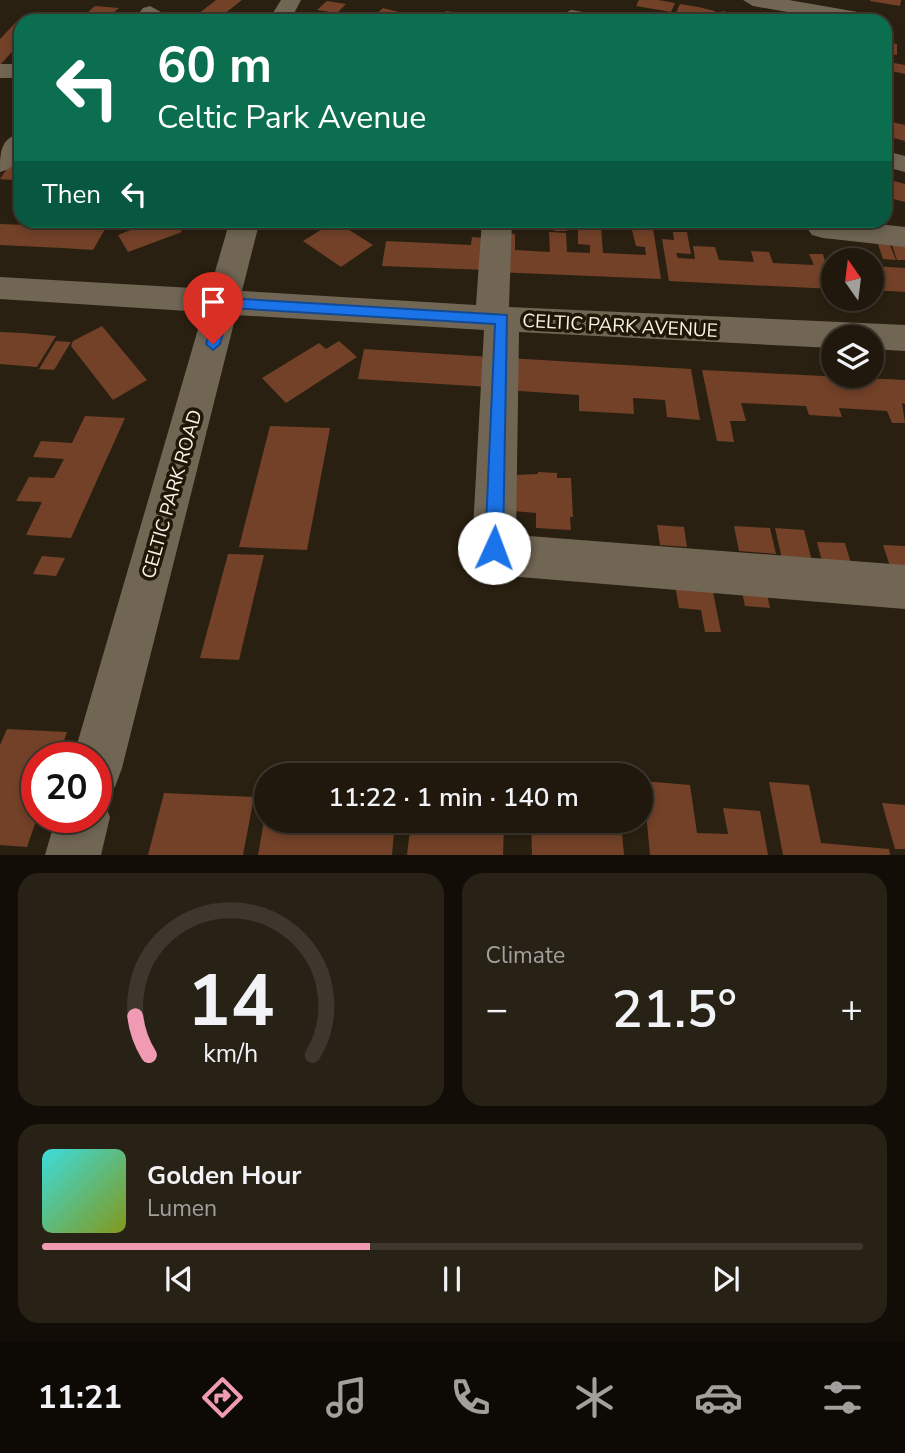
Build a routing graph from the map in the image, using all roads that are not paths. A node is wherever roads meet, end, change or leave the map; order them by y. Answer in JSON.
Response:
{"nodes":[{"id":1,"x":753,"y":0,"type":"edge"},
{"id":2,"x":833,"y":14,"type":"edge"},
{"id":3,"x":243,"y":228,"type":"edge"},
{"id":4,"x":497,"y":228,"type":"edge"},
{"id":5,"x":823,"y":228,"type":"edge"},
{"id":6,"x":905,"y":237,"type":"edge"},
{"id":7,"x":0,"y":288,"type":"edge"},
{"id":8,"x":225,"y":303,"type":"junction"},
{"id":9,"x":497,"y":319,"type":"junction"},
{"id":10,"x":905,"y":338,"type":"edge"},
{"id":11,"x":905,"y":587,"type":"edge"},
{"id":12,"x":103,"y":742,"type":"edge"},
{"id":13,"x":79,"y":833,"type":"edge"},
{"id":14,"x":73,"y":855,"type":"edge"}],
"edges":[{"from":1,"to":2,"type":"street"},
{"from":3,"to":8,"type":"street","name":"CELTIC PARK ROAD"},
{"from":4,"to":9,"type":"street"},
{"from":5,"to":6,"type":"street"},
{"from":7,"to":8,"type":"street","name":"CELTIC PARK AVENUE"},
{"from":8,"to":9,"type":"street","name":"CELTIC PARK AVENUE"},
{"from":8,"to":12,"type":"street","name":"CELTIC PARK ROAD"},
{"from":9,"to":10,"type":"street","name":"CELTIC PARK AVENUE"},
{"from":9,"to":11,"type":"street"},
{"from":13,"to":14,"type":"street"}]}
